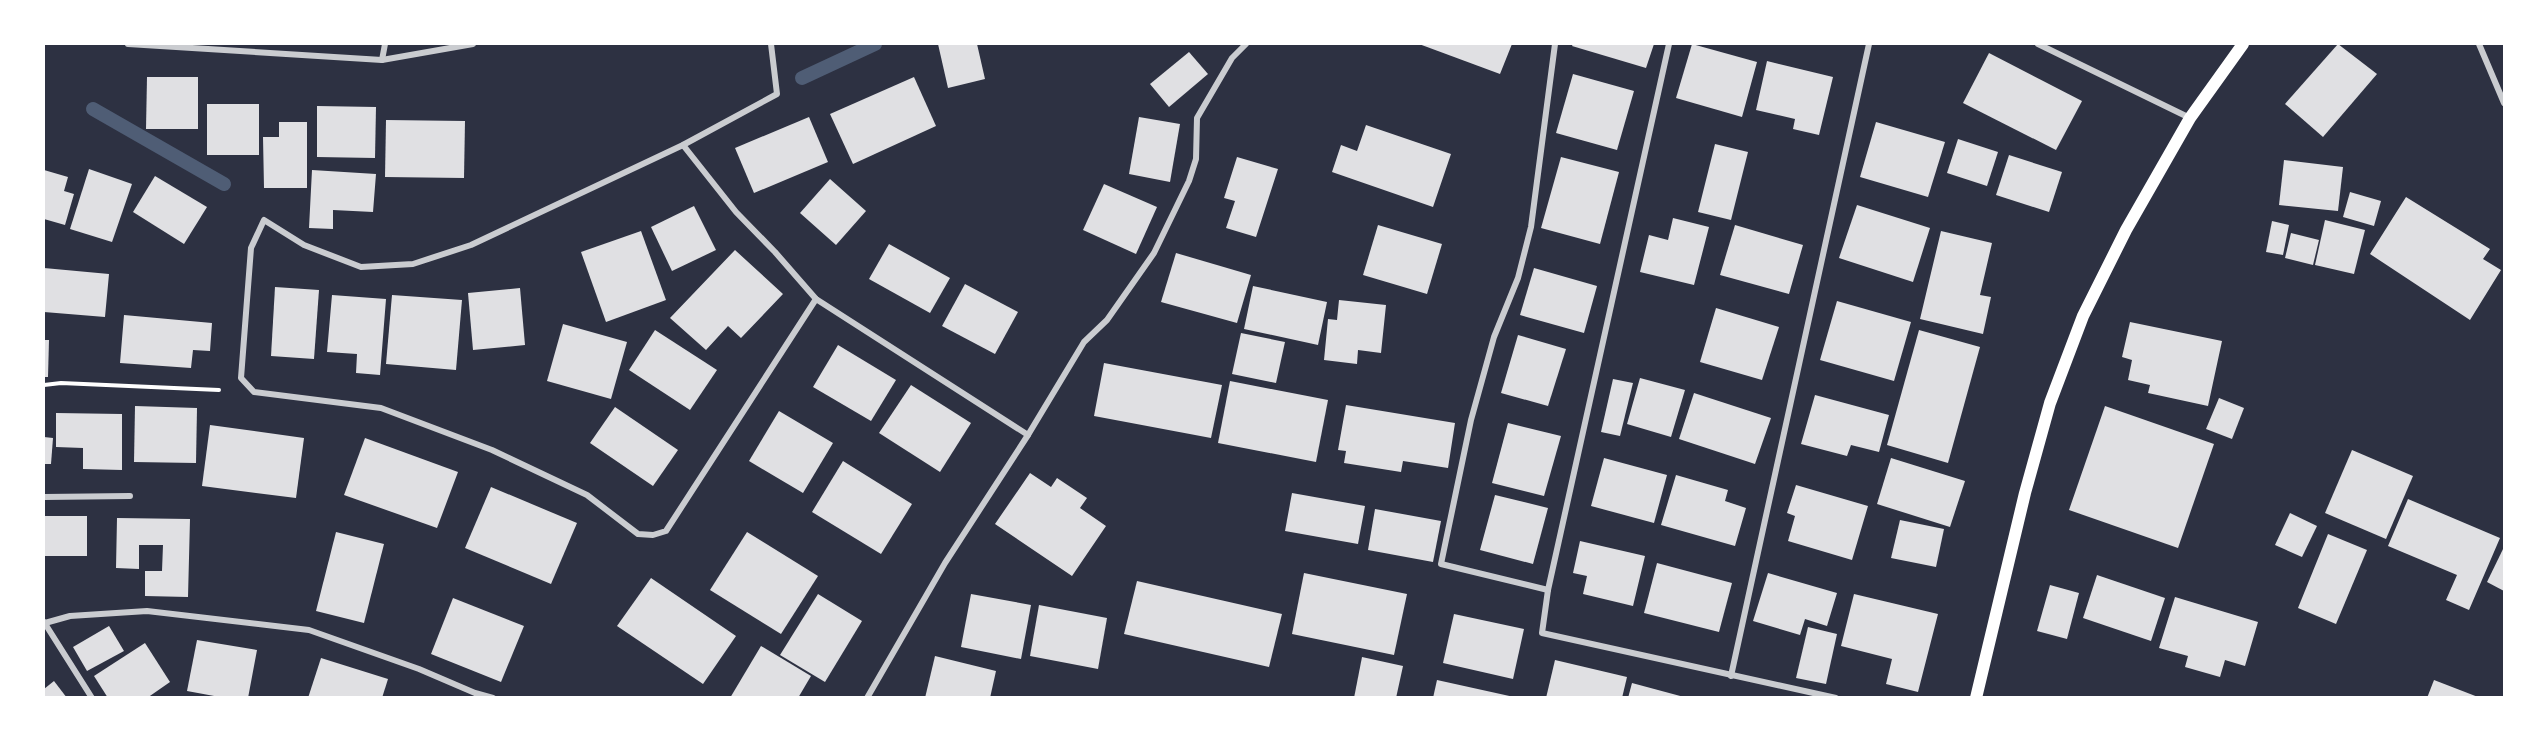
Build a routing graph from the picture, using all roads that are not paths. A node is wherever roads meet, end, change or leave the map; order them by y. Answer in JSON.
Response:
{"nodes":[{"id":1,"x":128,"y":44,"type":"edge"},
{"id":2,"x":385,"y":44,"type":"edge"},
{"id":3,"x":473,"y":44,"type":"edge"},
{"id":4,"x":771,"y":44,"type":"edge"},
{"id":5,"x":1246,"y":44,"type":"edge"},
{"id":6,"x":1555,"y":44,"type":"edge"},
{"id":7,"x":1669,"y":44,"type":"edge"},
{"id":8,"x":1869,"y":44,"type":"edge"},
{"id":9,"x":2038,"y":44,"type":"edge"},
{"id":10,"x":2243,"y":44,"type":"edge"},
{"id":11,"x":2479,"y":44,"type":"edge"},
{"id":12,"x":382,"y":60,"type":"junction"},
{"id":13,"x":2505,"y":103,"type":"edge"},
{"id":14,"x":2190,"y":118,"type":"junction"},
{"id":15,"x":683,"y":145,"type":"junction"},
{"id":16,"x":816,"y":299,"type":"junction"},
{"id":17,"x":1028,"y":435,"type":"junction"},
{"id":18,"x":129,"y":496,"type":"dead end"},
{"id":19,"x":44,"y":497,"type":"edge"},
{"id":20,"x":1548,"y":590,"type":"junction"},
{"id":21,"x":44,"y":622,"type":"edge"},
{"id":22,"x":1731,"y":676,"type":"junction"},
{"id":23,"x":92,"y":698,"type":"edge"},
{"id":24,"x":493,"y":698,"type":"edge"},
{"id":25,"x":867,"y":698,"type":"edge"},
{"id":26,"x":1836,"y":698,"type":"edge"},
{"id":27,"x":1976,"y":698,"type":"edge"}],
"edges":[{"from":1,"to":12,"type":"street"},
{"from":2,"to":12,"type":"street"},
{"from":3,"to":12,"type":"street"},
{"from":4,"to":15,"type":"street"},
{"from":5,"to":17,"type":"street"},
{"from":6,"to":20,"type":"street"},
{"from":7,"to":20,"type":"street"},
{"from":8,"to":22,"type":"street"},
{"from":9,"to":14,"type":"street"},
{"from":10,"to":14,"type":"main road"},
{"from":11,"to":13,"type":"street"},
{"from":14,"to":27,"type":"main road"},
{"from":15,"to":16,"type":"street"},
{"from":15,"to":16,"type":"street"},
{"from":16,"to":17,"type":"street"},
{"from":17,"to":25,"type":"street"},
{"from":18,"to":19,"type":"street"},
{"from":20,"to":22,"type":"street"},
{"from":21,"to":23,"type":"street"},
{"from":21,"to":24,"type":"street"},
{"from":22,"to":26,"type":"street"}]}
